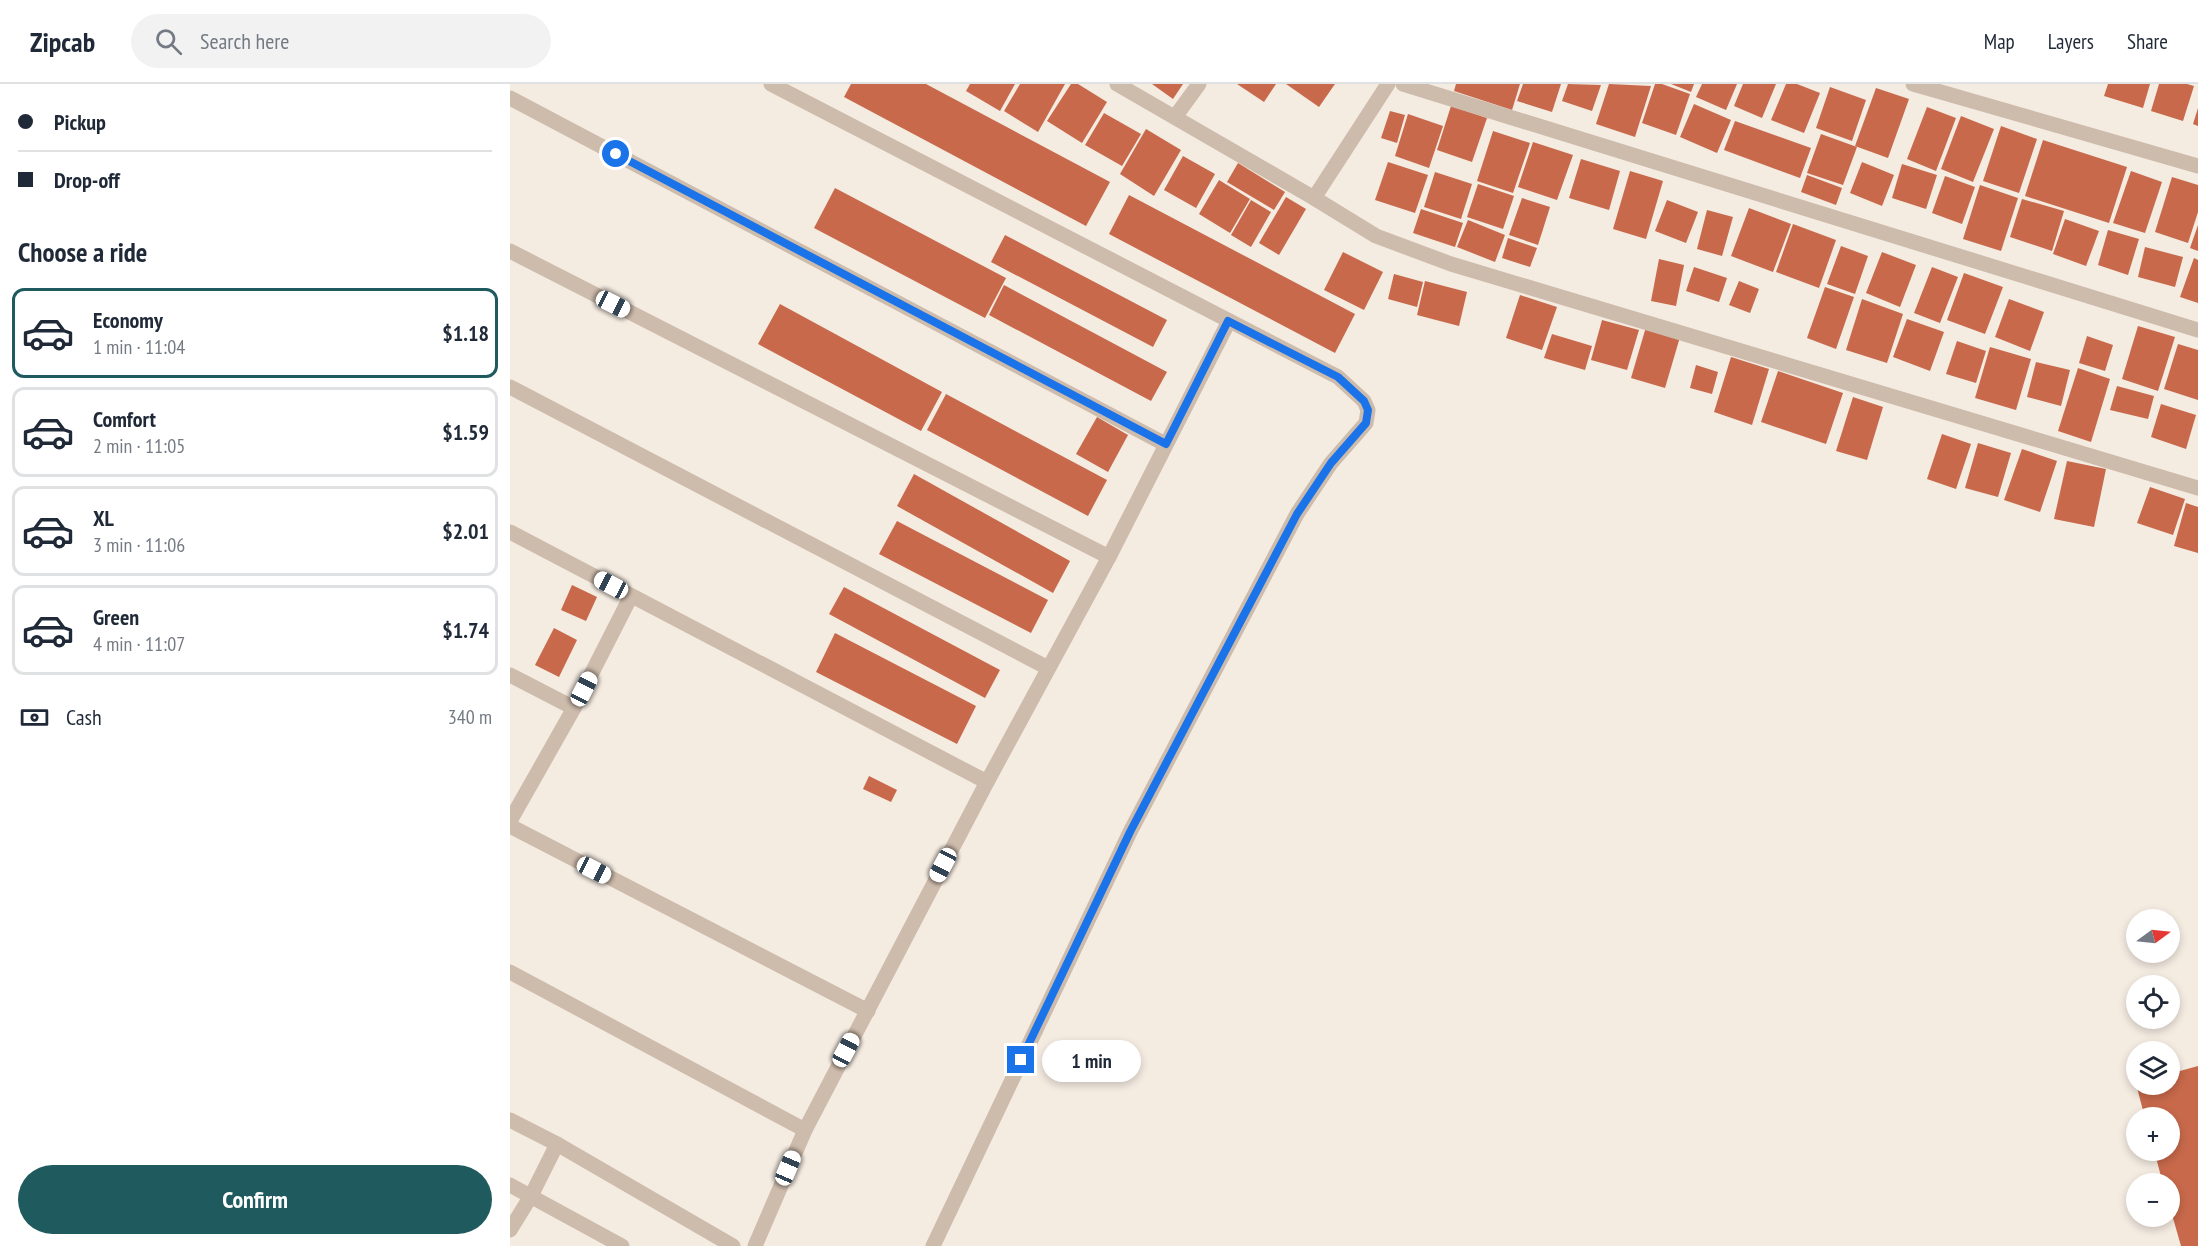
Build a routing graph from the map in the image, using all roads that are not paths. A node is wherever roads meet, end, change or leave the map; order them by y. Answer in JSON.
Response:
{"nodes":[{"id":1,"x":771,"y":84,"type":"edge"},
{"id":2,"x":1117,"y":84,"type":"edge"},
{"id":3,"x":1199,"y":84,"type":"edge"},
{"id":4,"x":1388,"y":84,"type":"edge"},
{"id":5,"x":1403,"y":84,"type":"edge"},
{"id":6,"x":1913,"y":84,"type":"edge"},
{"id":7,"x":510,"y":98,"type":"edge"},
{"id":8,"x":1175,"y":117,"type":"junction"},
{"id":9,"x":2198,"y":166,"type":"edge"},
{"id":10,"x":1314,"y":198,"type":"junction"},
{"id":11,"x":510,"y":251,"type":"edge"},
{"id":12,"x":1228,"y":321,"type":"junction"},
{"id":13,"x":2198,"y":330,"type":"edge"},
{"id":14,"x":510,"y":387,"type":"edge"},
{"id":15,"x":1166,"y":444,"type":"junction"},
{"id":16,"x":2197,"y":483,"type":"edge"},
{"id":17,"x":510,"y":532,"type":"edge"},
{"id":18,"x":1110,"y":557,"type":"junction"},
{"id":19,"x":631,"y":596,"type":"junction"},
{"id":20,"x":1048,"y":668,"type":"junction"},
{"id":21,"x":510,"y":675,"type":"edge"},
{"id":22,"x":574,"y":708,"type":"junction"},
{"id":23,"x":987,"y":782,"type":"junction"},
{"id":24,"x":510,"y":821,"type":"edge"},
{"id":25,"x":510,"y":826,"type":"edge"},
{"id":26,"x":510,"y":972,"type":"edge"},
{"id":27,"x":867,"y":1011,"type":"junction"},
{"id":28,"x":510,"y":1120,"type":"edge"},
{"id":29,"x":804,"y":1130,"type":"junction"},
{"id":30,"x":557,"y":1144,"type":"junction"},
{"id":31,"x":510,"y":1185,"type":"edge"},
{"id":32,"x":531,"y":1196,"type":"junction"},
{"id":33,"x":510,"y":1230,"type":"edge"},
{"id":34,"x":622,"y":1246,"type":"edge"},
{"id":35,"x":733,"y":1246,"type":"edge"},
{"id":36,"x":755,"y":1246,"type":"edge"},
{"id":37,"x":933,"y":1246,"type":"edge"}],
"edges":[{"from":1,"to":12,"type":"street"},
{"from":2,"to":8,"type":"street"},
{"from":3,"to":8,"type":"street"},
{"from":4,"to":10,"type":"street"},
{"from":5,"to":13,"type":"street"},
{"from":6,"to":9,"type":"street"},
{"from":7,"to":15,"type":"street"},
{"from":8,"to":10,"type":"street"},
{"from":10,"to":16,"type":"street"},
{"from":11,"to":18,"type":"street"},
{"from":12,"to":15,"type":"street"},
{"from":12,"to":37,"type":"street"},
{"from":14,"to":20,"type":"street"},
{"from":15,"to":18,"type":"street"},
{"from":17,"to":19,"type":"street"},
{"from":18,"to":20,"type":"street"},
{"from":19,"to":22,"type":"street"},
{"from":19,"to":23,"type":"street"},
{"from":20,"to":23,"type":"street"},
{"from":21,"to":22,"type":"street"},
{"from":22,"to":24,"type":"street"},
{"from":23,"to":27,"type":"street"},
{"from":25,"to":27,"type":"street"},
{"from":26,"to":29,"type":"street"},
{"from":27,"to":29,"type":"street"},
{"from":28,"to":30,"type":"street"},
{"from":29,"to":36,"type":"street"},
{"from":30,"to":32,"type":"street"},
{"from":30,"to":35,"type":"street"},
{"from":31,"to":32,"type":"street"},
{"from":32,"to":33,"type":"street"},
{"from":32,"to":34,"type":"street"}]}
